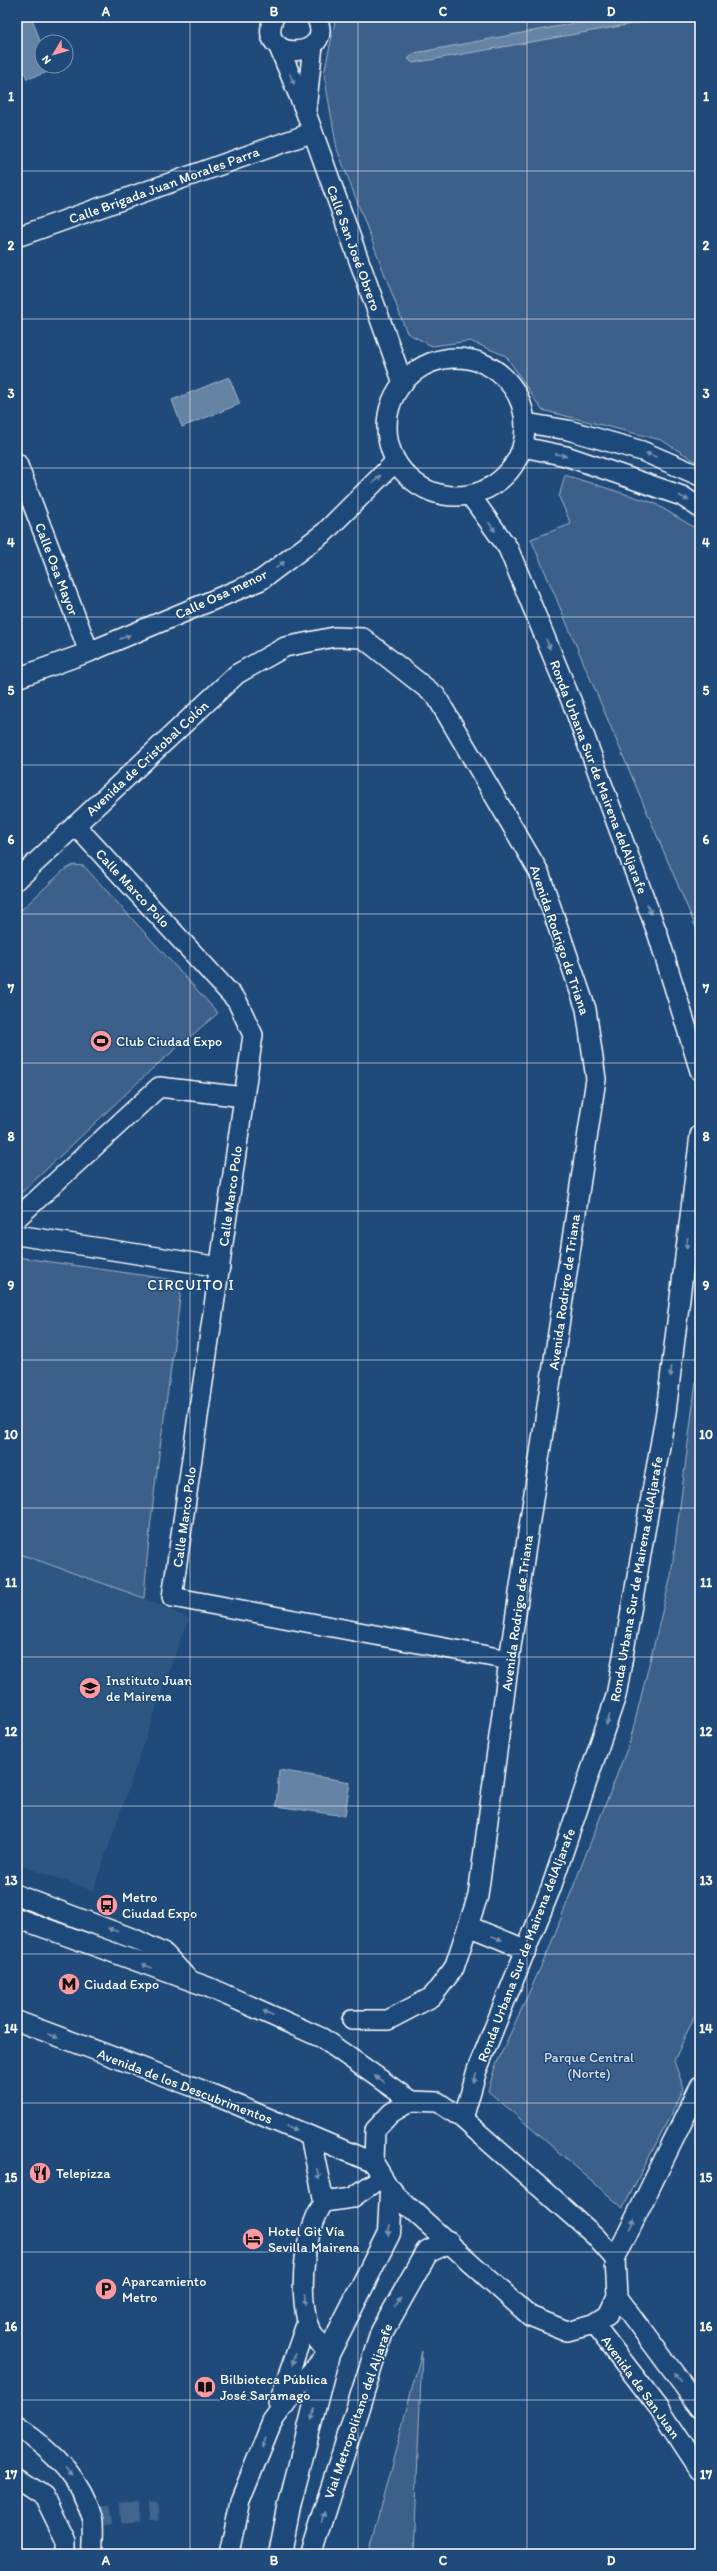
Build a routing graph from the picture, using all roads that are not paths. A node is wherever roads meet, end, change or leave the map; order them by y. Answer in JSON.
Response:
{"nodes":[{"id":1,"x":274,"y":17,"type":"edge"},
{"id":2,"x":317,"y":18,"type":"edge"},
{"id":3,"x":278,"y":45,"type":"junction"},
{"id":4,"x":313,"y":45,"type":"junction"},
{"id":5,"x":306,"y":113,"type":"junction"},
{"id":6,"x":311,"y":133,"type":"junction"},
{"id":7,"x":17,"y":237,"type":"edge"},
{"id":8,"x":403,"y":383,"type":"junction"},
{"id":9,"x":526,"y":422,"type":"junction"},
{"id":10,"x":523,"y":447,"type":"junction"},
{"id":11,"x":395,"y":462,"type":"junction"},
{"id":12,"x":17,"y":463,"type":"edge"},
{"id":13,"x":700,"y":476,"type":"edge"},
{"id":14,"x":470,"y":495,"type":"junction"},
{"id":15,"x":700,"y":508,"type":"edge"},
{"id":16,"x":285,"y":646,"type":"joint"},
{"id":17,"x":89,"y":652,"type":"junction"},
{"id":18,"x":17,"y":678,"type":"edge"},
{"id":19,"x":75,"y":825,"type":"junction"},
{"id":20,"x":17,"y":880,"type":"edge"},
{"id":21,"x":700,"y":1071,"type":"edge"},
{"id":22,"x":244,"y":1097,"type":"junction"},
{"id":23,"x":700,"y":1135,"type":"edge"},
{"id":24,"x":17,"y":1218,"type":"edge"},
{"id":25,"x":17,"y":1235,"type":"edge"},
{"id":26,"x":220,"y":1267,"type":"junction"},
{"id":27,"x":509,"y":1660,"type":"junction"},
{"id":28,"x":17,"y":1895,"type":"edge"},
{"id":29,"x":17,"y":1918,"type":"edge"},
{"id":30,"x":468,"y":1926,"type":"junction"},
{"id":31,"x":527,"y":1950,"type":"junction"},
{"id":32,"x":191,"y":1982,"type":"junction"},
{"id":33,"x":352,"y":2020,"type":"dead end"},
{"id":34,"x":17,"y":2021,"type":"edge"},
{"id":35,"x":700,"y":2086,"type":"edge"},
{"id":36,"x":411,"y":2101,"type":"junction"},
{"id":37,"x":463,"y":2119,"type":"junction"},
{"id":38,"x":310,"y":2136,"type":"junction"},
{"id":39,"x":382,"y":2177,"type":"junction"},
{"id":40,"x":324,"y":2202,"type":"junction"},
{"id":41,"x":448,"y":2242,"type":"junction"},
{"id":42,"x":615,"y":2259,"type":"junction"},
{"id":43,"x":617,"y":2296,"type":"junction"},
{"id":44,"x":307,"y":2322,"type":"junction"},
{"id":45,"x":594,"y":2324,"type":"junction"},
{"id":46,"x":328,"y":2354,"type":"junction"},
{"id":47,"x":700,"y":2408,"type":"edge"},
{"id":48,"x":272,"y":2422,"type":"junction"},
{"id":49,"x":17,"y":2427,"type":"edge"},
{"id":50,"x":700,"y":2470,"type":"edge"},
{"id":51,"x":17,"y":2478,"type":"edge"},
{"id":52,"x":66,"y":2554,"type":"edge"},
{"id":53,"x":92,"y":2554,"type":"edge"},
{"id":54,"x":229,"y":2554,"type":"edge"},
{"id":55,"x":280,"y":2554,"type":"edge"},
{"id":56,"x":312,"y":2554,"type":"edge"}],
"edges":[{"from":1,"to":3,"type":"street","name":"Calle San José Obrero"},
{"from":2,"to":4,"type":"street","name":"Calle San José Obrero"},
{"from":3,"to":4,"type":"street"},
{"from":3,"to":5,"type":"street","name":"Calle San José Obrero","one_way":true},
{"from":4,"to":5,"type":"street","name":"Calle San José Obrero"},
{"from":5,"to":6,"type":"street","name":"Calle San José Obrero"},
{"from":6,"to":7,"type":"street","name":"Calle Brigada Juan Morales Parra"},
{"from":6,"to":8,"type":"street","name":"Calle San José Obrero"},
{"from":8,"to":9,"type":"street"},
{"from":8,"to":11,"type":"street"},
{"from":9,"to":10,"type":"street"},
{"from":13,"to":9,"type":"street","one_way":true},
{"from":10,"to":14,"type":"street"},
{"from":10,"to":15,"type":"street","one_way":true},
{"from":11,"to":14,"type":"street"},
{"from":17,"to":11,"type":"street","name":"Calle Osa menor","one_way":true},
{"from":12,"to":17,"type":"street","name":"Calle Osa Mayor"},
{"from":14,"to":21,"type":"street","name":"Ronda Urbana Sur de Mairena delAljarafe","one_way":true},
{"from":16,"to":19,"type":"street","name":"Avenida de Cristobal Colón"},
{"from":16,"to":27,"type":"street","name":"Avenida Rodrigo de Triana"},
{"from":17,"to":18,"type":"street","name":"Calle Osa menor"},
{"from":19,"to":20,"type":"street","name":"Avenida de Cristobal Colón"},
{"from":19,"to":22,"type":"street","name":"Calle Marco Polo"},
{"from":22,"to":24,"type":"street"},
{"from":22,"to":26,"type":"street","name":"Calle Marco Polo"},
{"from":23,"to":31,"type":"street","name":"Ronda Urbana Sur de Mairena delAljarafe","one_way":true},
{"from":25,"to":26,"type":"street"},
{"from":26,"to":27,"type":"street","name":"Calle Marco Polo"},
{"from":27,"to":30,"type":"street","name":"Avenida Rodrigo de Triana"},
{"from":32,"to":28,"type":"street","one_way":true},
{"from":32,"to":29,"type":"street","one_way":true},
{"from":30,"to":31,"type":"street","one_way":true},
{"from":30,"to":33,"type":"street","name":"Avenida Rodrigo de Triana"},
{"from":31,"to":37,"type":"street","name":"Ronda Urbana Sur de Mairena delAljarafe","one_way":true},
{"from":36,"to":32,"type":"street","one_way":true},
{"from":34,"to":38,"type":"street","name":"Avenida de los Descubrimentos","one_way":true},
{"from":42,"to":35,"type":"street","one_way":true},
{"from":36,"to":37,"type":"street"},
{"from":36,"to":39,"type":"street"},
{"from":37,"to":42,"type":"street"},
{"from":38,"to":39,"type":"street","name":"Avenida de los Descubrimentos"},
{"from":38,"to":40,"type":"street","one_way":true},
{"from":39,"to":40,"type":"street"},
{"from":39,"to":41,"type":"street","name":"Avenida de los Descubrimentos"},
{"from":39,"to":46,"type":"main road","one_way":true},
{"from":40,"to":44,"type":"street","one_way":true},
{"from":41,"to":45,"type":"street","name":"Avenida de los Descubrimentos"},
{"from":56,"to":41,"type":"main road","name":"Vial Metropolitano del Aljarafe","one_way":true},
{"from":42,"to":43,"type":"street"},
{"from":43,"to":45,"type":"street"},
{"from":47,"to":43,"type":"street","one_way":true},
{"from":44,"to":46,"type":"street"},
{"from":44,"to":48,"type":"street","one_way":true},
{"from":45,"to":50,"type":"street","name":"Avenida de San Juan"},
{"from":46,"to":48,"type":"street"},
{"from":46,"to":55,"type":"main road","one_way":true},
{"from":48,"to":54,"type":"street","one_way":true},
{"from":49,"to":53,"type":"street","one_way":true},
{"from":51,"to":52,"type":"street"}]}
